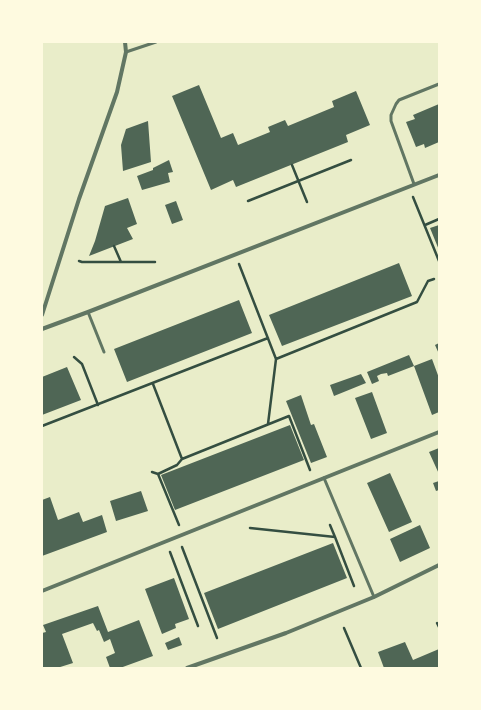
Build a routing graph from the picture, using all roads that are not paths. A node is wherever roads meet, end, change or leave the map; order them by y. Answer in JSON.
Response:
{"nodes":[{"id":1,"x":125,"y":42,"type":"edge"},
{"id":2,"x":156,"y":42,"type":"edge"},
{"id":3,"x":126,"y":52,"type":"junction"},
{"id":4,"x":439,"y":84,"type":"edge"},
{"id":5,"x":439,"y":175,"type":"edge"},
{"id":6,"x":414,"y":184,"type":"junction"},
{"id":7,"x":88,"y":312,"type":"junction"},
{"id":8,"x":42,"y":315,"type":"edge"},
{"id":9,"x":42,"y":329,"type":"edge"},
{"id":10,"x":104,"y":352,"type":"dead end"},
{"id":11,"x":439,"y":432,"type":"edge"},
{"id":12,"x":324,"y":478,"type":"junction"},
{"id":13,"x":439,"y":566,"type":"edge"},
{"id":14,"x":42,"y":591,"type":"edge"},
{"id":15,"x":374,"y":597,"type":"junction"},
{"id":16,"x":187,"y":668,"type":"edge"}],
"edges":[{"from":1,"to":3,"type":"street"},
{"from":2,"to":3,"type":"lane"},
{"from":3,"to":8,"type":"street"},
{"from":4,"to":6,"type":"lane"},
{"from":5,"to":6,"type":"street"},
{"from":6,"to":7,"type":"street"},
{"from":7,"to":9,"type":"street"},
{"from":7,"to":10,"type":"lane"},
{"from":11,"to":12,"type":"street"},
{"from":12,"to":14,"type":"street"},
{"from":12,"to":15,"type":"lane"},
{"from":13,"to":15,"type":"street"},
{"from":15,"to":16,"type":"street"}]}
